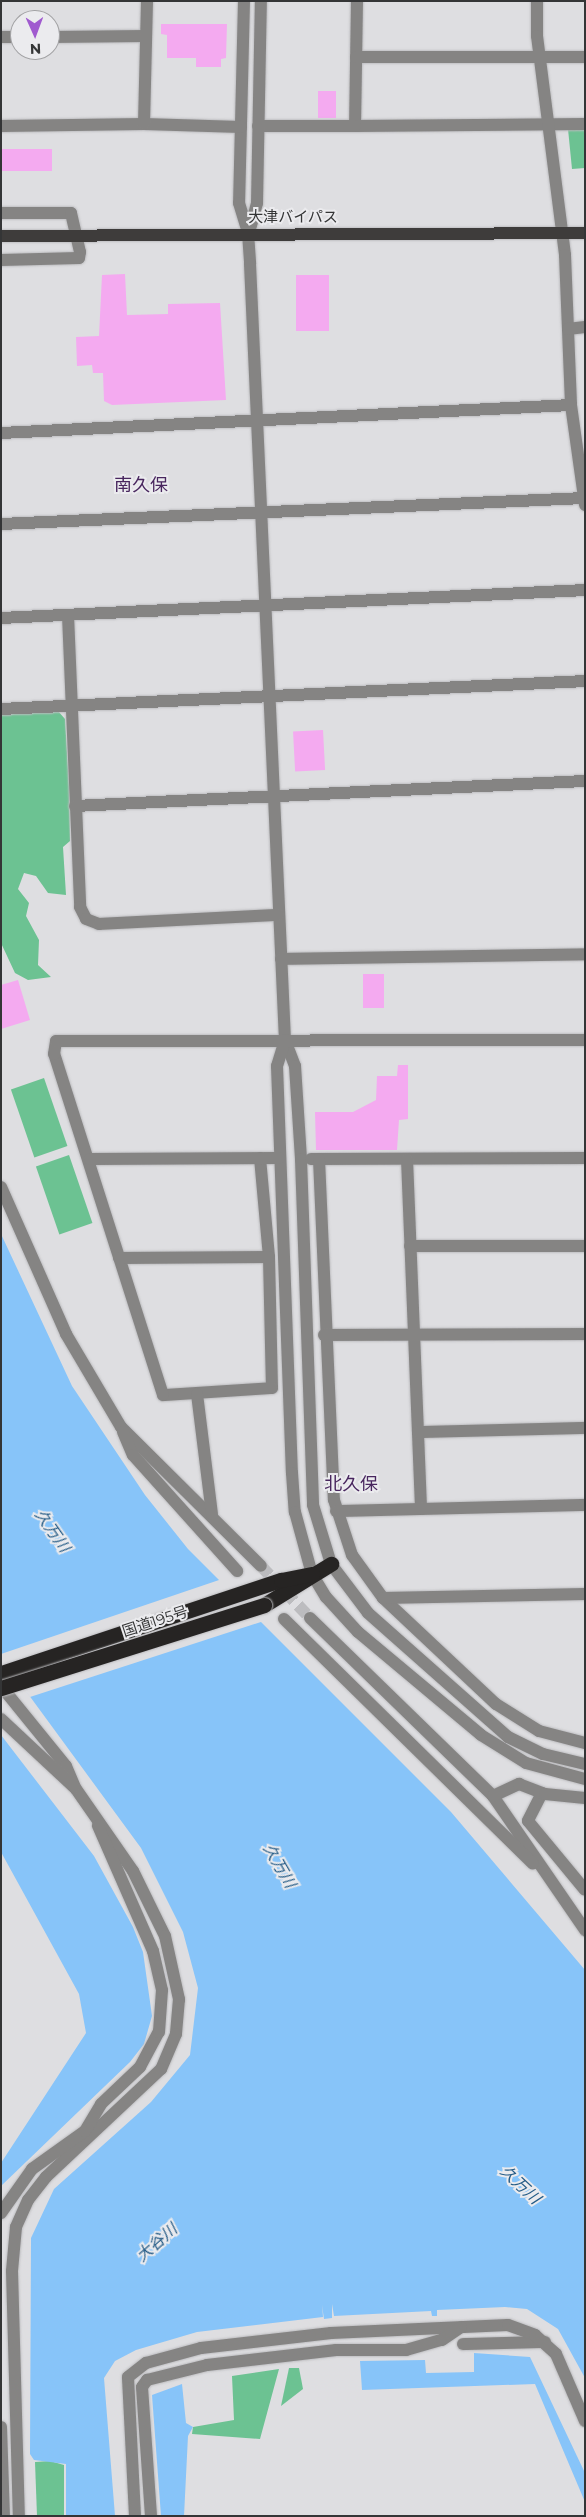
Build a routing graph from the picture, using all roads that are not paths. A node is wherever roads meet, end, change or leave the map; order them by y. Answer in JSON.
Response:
{"nodes":[{"id":1,"x":147,"y":1,"type":"edge"},
{"id":2,"x":244,"y":1,"type":"edge"},
{"id":3,"x":261,"y":1,"type":"edge"},
{"id":4,"x":357,"y":1,"type":"edge"},
{"id":5,"x":537,"y":1,"type":"edge"},
{"id":6,"x":146,"y":36,"type":"junction"},
{"id":7,"x":60,"y":37,"type":"edge"},
{"id":8,"x":585,"y":57,"type":"edge"},
{"id":9,"x":356,"y":58,"type":"junction"},
{"id":10,"x":543,"y":58,"type":"junction"},
{"id":11,"x":144,"y":124,"type":"junction"},
{"id":12,"x":551,"y":124,"type":"junction"},
{"id":13,"x":585,"y":124,"type":"edge"},
{"id":14,"x":1,"y":126,"type":"edge"},
{"id":15,"x":258,"y":126,"type":"junction"},
{"id":16,"x":355,"y":126,"type":"junction"},
{"id":17,"x":241,"y":127,"type":"junction"},
{"id":18,"x":1,"y":213,"type":"edge"},
{"id":19,"x":248,"y":233,"type":"junction"},
{"id":20,"x":563,"y":233,"type":"junction"},
{"id":21,"x":585,"y":233,"type":"edge"},
{"id":22,"x":1,"y":236,"type":"edge"},
{"id":23,"x":77,"y":236,"type":"junction"},
{"id":24,"x":1,"y":260,"type":"edge"},
{"id":25,"x":585,"y":327,"type":"edge"},
{"id":26,"x":568,"y":329,"type":"junction"},
{"id":27,"x":571,"y":406,"type":"junction"},
{"id":28,"x":257,"y":421,"type":"junction"},
{"id":29,"x":579,"y":422,"type":"edge"},
{"id":30,"x":1,"y":433,"type":"edge"},
{"id":31,"x":584,"y":502,"type":"edge"},
{"id":32,"x":261,"y":512,"type":"junction"},
{"id":33,"x":1,"y":524,"type":"edge"},
{"id":34,"x":585,"y":590,"type":"edge"},
{"id":35,"x":266,"y":606,"type":"junction"},
{"id":36,"x":68,"y":615,"type":"junction"},
{"id":37,"x":1,"y":618,"type":"edge"},
{"id":38,"x":585,"y":681,"type":"edge"},
{"id":39,"x":270,"y":696,"type":"junction"},
{"id":40,"x":71,"y":706,"type":"junction"},
{"id":41,"x":1,"y":709,"type":"edge"},
{"id":42,"x":585,"y":781,"type":"edge"},
{"id":43,"x":274,"y":796,"type":"junction"},
{"id":44,"x":75,"y":806,"type":"junction"},
{"id":45,"x":280,"y":915,"type":"junction"},
{"id":46,"x":585,"y":954,"type":"edge"},
{"id":47,"x":281,"y":959,"type":"junction"},
{"id":48,"x":285,"y":1040,"type":"junction"},
{"id":49,"x":585,"y":1040,"type":"edge"},
{"id":50,"x":260,"y":1158,"type":"junction"},
{"id":51,"x":280,"y":1158,"type":"junction"},
{"id":52,"x":585,"y":1158,"type":"edge"},
{"id":53,"x":90,"y":1159,"type":"junction"},
{"id":54,"x":301,"y":1159,"type":"junction"},
{"id":55,"x":320,"y":1159,"type":"junction"},
{"id":56,"x":407,"y":1159,"type":"junction"},
{"id":57,"x":1,"y":1187,"type":"edge"},
{"id":58,"x":410,"y":1246,"type":"junction"},
{"id":59,"x":585,"y":1246,"type":"edge"},
{"id":60,"x":268,"y":1257,"type":"junction"},
{"id":61,"x":119,"y":1258,"type":"junction"},
{"id":62,"x":585,"y":1334,"type":"edge"},
{"id":63,"x":324,"y":1335,"type":"junction"},
{"id":64,"x":414,"y":1335,"type":"junction"},
{"id":65,"x":196,"y":1394,"type":"junction"},
{"id":66,"x":121,"y":1427,"type":"junction"},
{"id":67,"x":585,"y":1428,"type":"edge"},
{"id":68,"x":418,"y":1432,"type":"junction"},
{"id":69,"x":585,"y":1505,"type":"edge"},
{"id":70,"x":421,"y":1509,"type":"junction"},
{"id":71,"x":336,"y":1511,"type":"junction"},
{"id":72,"x":212,"y":1514,"type":"junction"},
{"id":73,"x":331,"y":1564,"type":"junction"},
{"id":74,"x":261,"y":1566,"type":"tunnel mouth"},
{"id":75,"x":237,"y":1571,"type":"dead end"},
{"id":76,"x":312,"y":1574,"type":"junction"},
{"id":77,"x":585,"y":1594,"type":"edge"},
{"id":78,"x":383,"y":1598,"type":"junction"},
{"id":79,"x":284,"y":1618,"type":"dead end"},
{"id":80,"x":310,"y":1618,"type":"tunnel mouth"},
{"id":81,"x":1,"y":1673,"type":"edge"},
{"id":82,"x":1,"y":1687,"type":"edge"},
{"id":83,"x":1,"y":1719,"type":"edge"},
{"id":84,"x":585,"y":1743,"type":"edge"},
{"id":85,"x":585,"y":1764,"type":"edge"},
{"id":86,"x":585,"y":1779,"type":"edge"},
{"id":87,"x":76,"y":1789,"type":"junction"},
{"id":88,"x":542,"y":1793,"type":"junction"},
{"id":89,"x":493,"y":1796,"type":"junction"},
{"id":90,"x":585,"y":1798,"type":"edge"},
{"id":91,"x":94,"y":1816,"type":"junction"},
{"id":92,"x":539,"y":1869,"type":"junction"},
{"id":93,"x":585,"y":1890,"type":"edge"},
{"id":94,"x":585,"y":1930,"type":"edge"},
{"id":95,"x":1,"y":2213,"type":"edge"},
{"id":96,"x":461,"y":2327,"type":"junction"},
{"id":97,"x":545,"y":2342,"type":"junction"},
{"id":98,"x":463,"y":2344,"type":"dead end"},
{"id":99,"x":585,"y":2421,"type":"edge"},
{"id":100,"x":1,"y":2427,"type":"edge"},
{"id":101,"x":4,"y":2516,"type":"edge"},
{"id":102,"x":20,"y":2516,"type":"edge"},
{"id":103,"x":135,"y":2516,"type":"edge"},
{"id":104,"x":151,"y":2516,"type":"edge"}],
"edges":[{"from":1,"to":6,"type":"street"},
{"from":2,"to":17,"type":"street"},
{"from":3,"to":15,"type":"street"},
{"from":4,"to":9,"type":"street"},
{"from":5,"to":10,"type":"street"},
{"from":6,"to":7,"type":"street"},
{"from":6,"to":11,"type":"street"},
{"from":8,"to":10,"type":"street"},
{"from":9,"to":10,"type":"street"},
{"from":9,"to":16,"type":"street"},
{"from":10,"to":12,"type":"street"},
{"from":11,"to":14,"type":"street"},
{"from":11,"to":17,"type":"street"},
{"from":12,"to":13,"type":"street"},
{"from":12,"to":16,"type":"street"},
{"from":12,"to":20,"type":"street"},
{"from":15,"to":16,"type":"street"},
{"from":15,"to":19,"type":"street"},
{"from":17,"to":19,"type":"street"},
{"from":18,"to":23,"type":"street"},
{"from":19,"to":20,"type":"main road","name":"大津バイパス"},
{"from":19,"to":23,"type":"main road","name":"大津バイパス"},
{"from":19,"to":28,"type":"street"},
{"from":20,"to":21,"type":"main road","name":"大津バイパス"},
{"from":20,"to":26,"type":"street"},
{"from":22,"to":23,"type":"main road","name":"大津バイパス"},
{"from":23,"to":24,"type":"street"},
{"from":25,"to":26,"type":"street"},
{"from":26,"to":27,"type":"street"},
{"from":27,"to":28,"type":"street"},
{"from":27,"to":29,"type":"street"},
{"from":28,"to":30,"type":"street"},
{"from":28,"to":32,"type":"street"},
{"from":29,"to":31,"type":"street"},
{"from":31,"to":32,"type":"street"},
{"from":32,"to":33,"type":"street"},
{"from":32,"to":35,"type":"street"},
{"from":34,"to":35,"type":"street"},
{"from":35,"to":36,"type":"street"},
{"from":35,"to":39,"type":"street"},
{"from":36,"to":37,"type":"street"},
{"from":36,"to":40,"type":"street"},
{"from":38,"to":39,"type":"street"},
{"from":39,"to":40,"type":"street"},
{"from":39,"to":43,"type":"street"},
{"from":40,"to":41,"type":"street"},
{"from":40,"to":44,"type":"street"},
{"from":42,"to":43,"type":"street"},
{"from":43,"to":44,"type":"street"},
{"from":43,"to":45,"type":"street"},
{"from":44,"to":45,"type":"street"},
{"from":45,"to":47,"type":"street"},
{"from":46,"to":47,"type":"street"},
{"from":47,"to":48,"type":"street"},
{"from":48,"to":49,"type":"street"},
{"from":48,"to":51,"type":"street"},
{"from":48,"to":53,"type":"street"},
{"from":48,"to":54,"type":"street"},
{"from":50,"to":51,"type":"street"},
{"from":50,"to":53,"type":"street"},
{"from":50,"to":60,"type":"street"},
{"from":51,"to":76,"type":"street"},
{"from":52,"to":56,"type":"street"},
{"from":53,"to":61,"type":"street"},
{"from":54,"to":55,"type":"street"},
{"from":54,"to":73,"type":"street"},
{"from":55,"to":56,"type":"street"},
{"from":55,"to":63,"type":"street"},
{"from":56,"to":58,"type":"street"},
{"from":57,"to":66,"type":"street"},
{"from":58,"to":59,"type":"street"},
{"from":58,"to":64,"type":"street"},
{"from":60,"to":61,"type":"street"},
{"from":60,"to":65,"type":"street"},
{"from":61,"to":65,"type":"street"},
{"from":62,"to":64,"type":"street"},
{"from":63,"to":64,"type":"street"},
{"from":63,"to":71,"type":"street"},
{"from":64,"to":68,"type":"street"},
{"from":65,"to":72,"type":"street"},
{"from":66,"to":72,"type":"street"},
{"from":66,"to":75,"type":"street"},
{"from":67,"to":68,"type":"street"},
{"from":68,"to":70,"type":"street"},
{"from":69,"to":70,"type":"street"},
{"from":70,"to":71,"type":"street"},
{"from":71,"to":78,"type":"street"},
{"from":72,"to":74,"type":"street"},
{"from":73,"to":76,"type":"highway","name":"国道195号"},
{"from":73,"to":85,"type":"street"},
{"from":76,"to":81,"type":"highway","name":"国道195号"},
{"from":76,"to":82,"type":"highway","name":"国道195号","bridge":true},
{"from":76,"to":86,"type":"street"},
{"from":77,"to":78,"type":"street"},
{"from":78,"to":84,"type":"street"},
{"from":79,"to":92,"type":"street"},
{"from":80,"to":89,"type":"street"},
{"from":82,"to":87,"type":"street"},
{"from":83,"to":87,"type":"street"},
{"from":87,"to":91,"type":"street"},
{"from":88,"to":89,"type":"street"},
{"from":88,"to":90,"type":"street"},
{"from":88,"to":93,"type":"street"},
{"from":89,"to":92,"type":"street"},
{"from":91,"to":95,"type":"street"},
{"from":91,"to":102,"type":"street"},
{"from":92,"to":94,"type":"street"},
{"from":96,"to":97,"type":"street"},
{"from":96,"to":103,"type":"street"},
{"from":96,"to":104,"type":"street"},
{"from":97,"to":98,"type":"street"},
{"from":97,"to":99,"type":"street"},
{"from":100,"to":101,"type":"street"}]}
